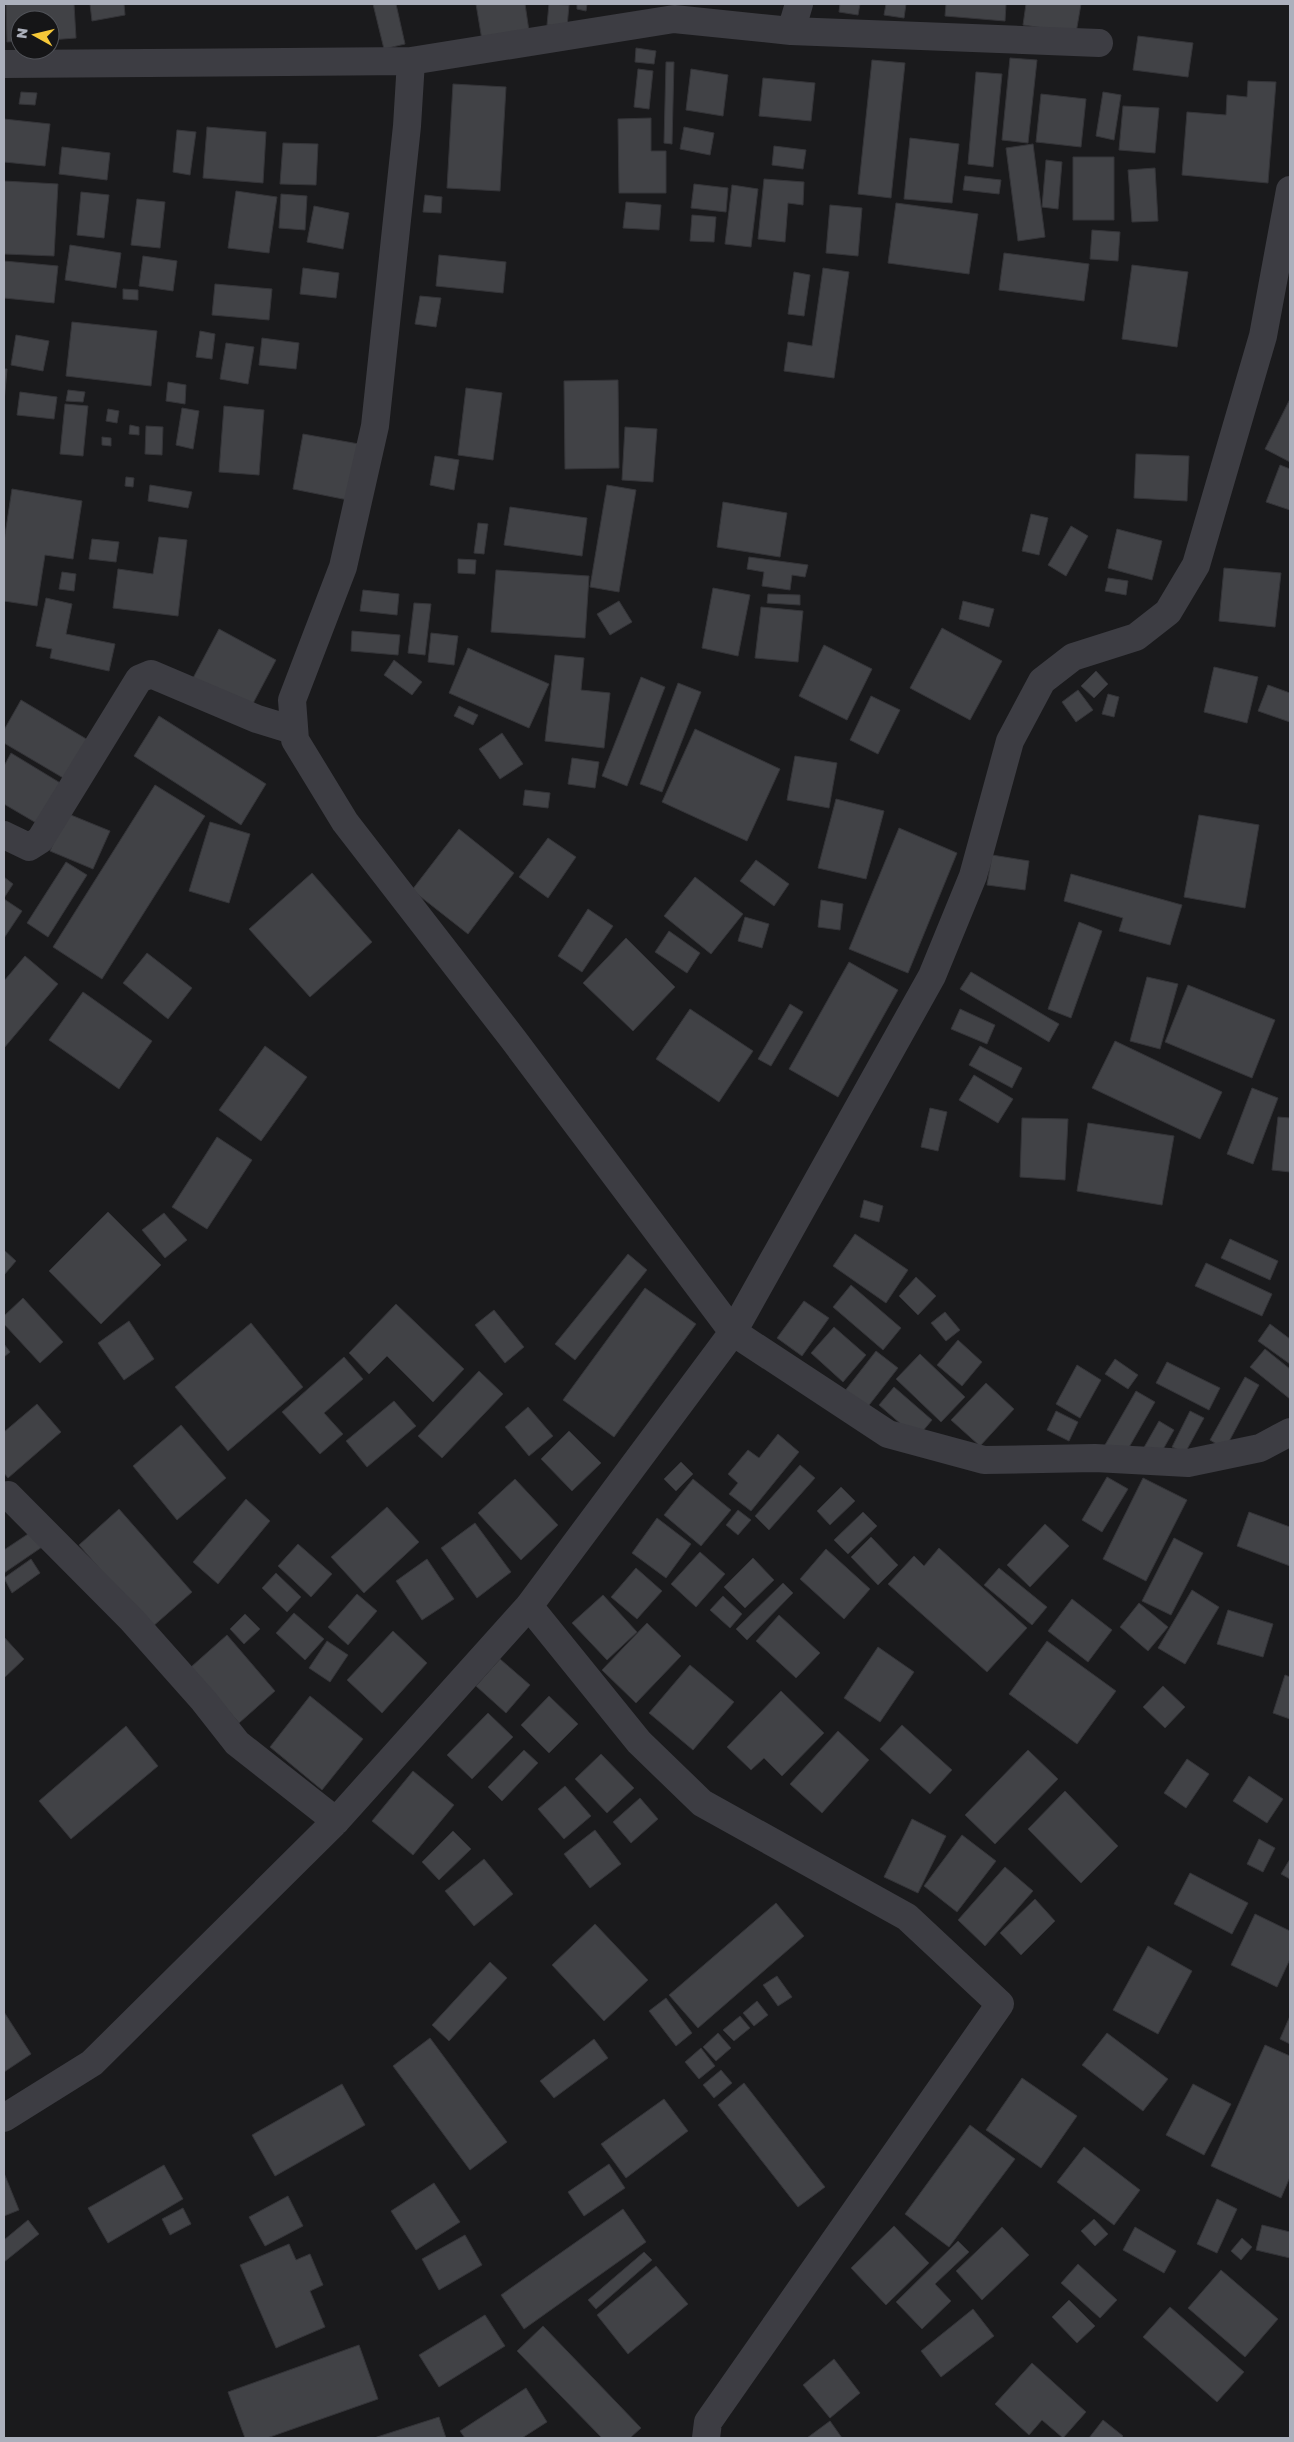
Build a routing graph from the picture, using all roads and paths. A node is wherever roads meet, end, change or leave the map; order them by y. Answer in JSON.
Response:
{"nodes":[{"id":1,"x":798,"y":4,"type":"edge"},
{"id":2,"x":791,"y":31,"type":"junction"},
{"id":3,"x":1099,"y":42,"type":"dead end"},
{"id":4,"x":412,"y":61,"type":"junction"},
{"id":5,"x":4,"y":64,"type":"edge"},
{"id":6,"x":1290,"y":190,"type":"edge"},
{"id":7,"x":293,"y":730,"type":"junction"},
{"id":8,"x":4,"y":835,"type":"edge"},
{"id":9,"x":733,"y":1332,"type":"junction"},
{"id":10,"x":1290,"y":1432,"type":"edge"},
{"id":11,"x":8,"y":1495,"type":"dead end"},
{"id":12,"x":529,"y":1606,"type":"junction"},
{"id":13,"x":336,"y":1821,"type":"junction"},
{"id":14,"x":4,"y":2118,"type":"edge"},
{"id":15,"x":706,"y":2438,"type":"edge"}],
"edges":[{"from":1,"to":2,"type":"street"},
{"from":2,"to":3,"type":"street"},
{"from":2,"to":4,"type":"street"},
{"from":4,"to":5,"type":"street"},
{"from":4,"to":7,"type":"street"},
{"from":6,"to":9,"type":"street"},
{"from":7,"to":8,"type":"street"},
{"from":7,"to":9,"type":"street"},
{"from":9,"to":10,"type":"street"},
{"from":9,"to":12,"type":"street"},
{"from":11,"to":13,"type":"street"},
{"from":12,"to":13,"type":"street"},
{"from":12,"to":15,"type":"street"},
{"from":13,"to":14,"type":"street"}]}
